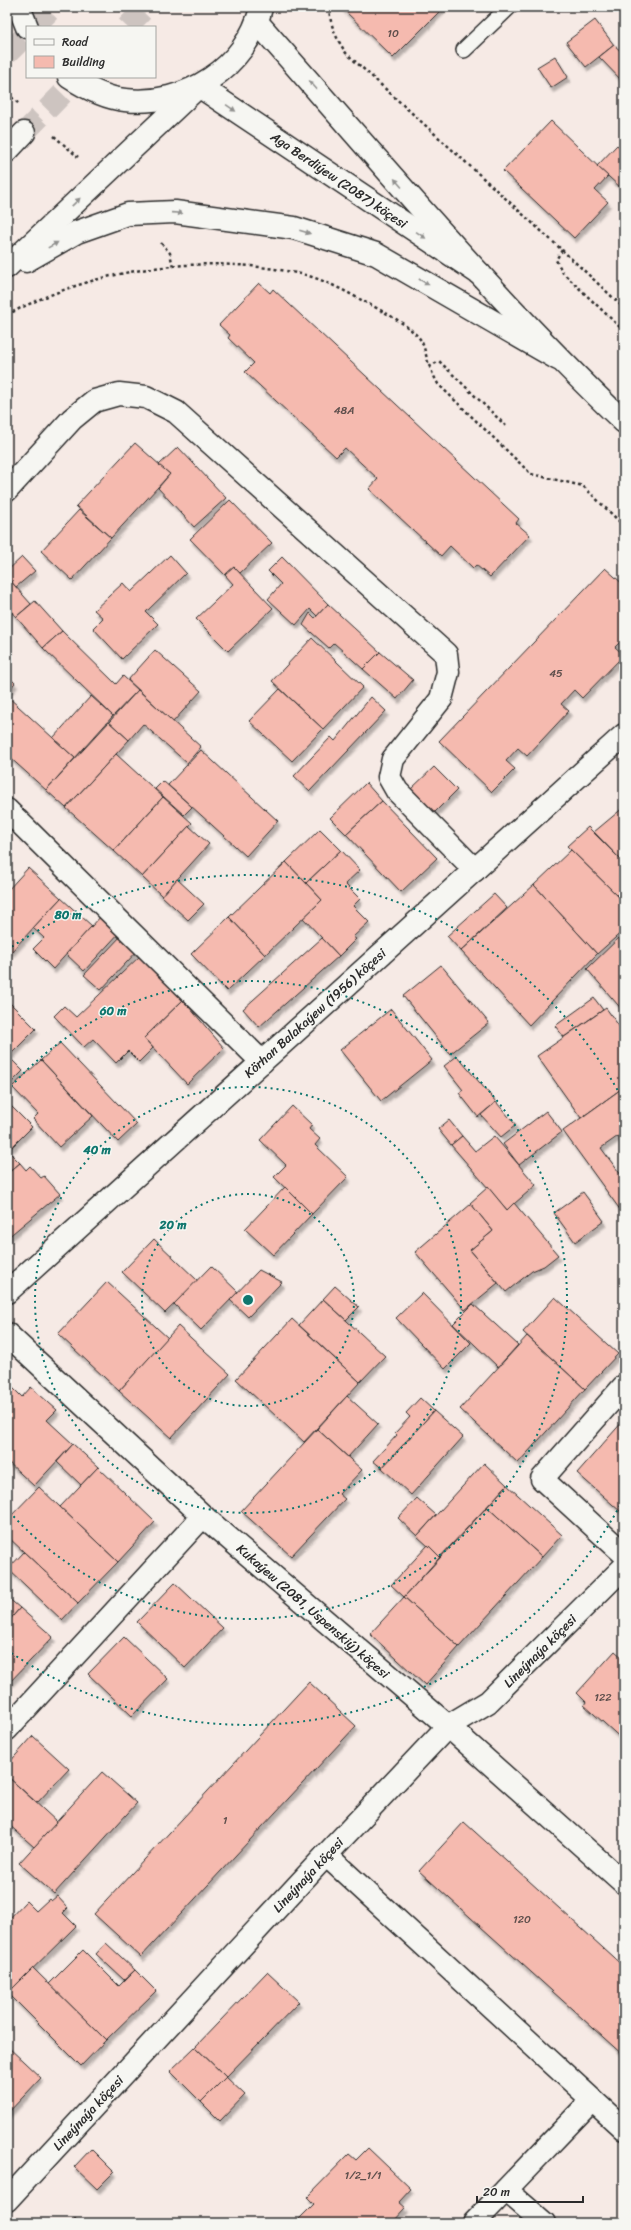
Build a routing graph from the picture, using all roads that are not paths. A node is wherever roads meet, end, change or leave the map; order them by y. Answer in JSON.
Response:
{"nodes":[{"id":1,"x":19,"y":7,"type":"edge"},
{"id":2,"x":509,"y":7,"type":"edge"},
{"id":3,"x":263,"y":12,"type":"edge"},
{"id":4,"x":27,"y":26,"type":"edge"},
{"id":5,"x":464,"y":50,"type":"dead end"},
{"id":6,"x":71,"y":78,"type":"edge"},
{"id":7,"x":199,"y":86,"type":"junction"},
{"id":8,"x":24,"y":133,"type":"tunnel mouth"},
{"id":9,"x":7,"y":151,"type":"edge"},
{"id":10,"x":7,"y":267,"type":"edge"},
{"id":11,"x":7,"y":271,"type":"edge"},
{"id":12,"x":480,"y":274,"type":"junction"},
{"id":13,"x":558,"y":359,"type":"junction"},
{"id":14,"x":624,"y":422,"type":"edge"},
{"id":15,"x":7,"y":490,"type":"edge"},
{"id":16,"x":624,"y":735,"type":"edge"},
{"id":17,"x":7,"y":810,"type":"edge"},
{"id":18,"x":475,"y":870,"type":"junction"},
{"id":19,"x":262,"y":1062,"type":"junction"},
{"id":20,"x":7,"y":1292,"type":"edge"},
{"id":21,"x":7,"y":1334,"type":"edge"},
{"id":22,"x":624,"y":1386,"type":"edge"},
{"id":23,"x":203,"y":1516,"type":"junction"},
{"id":24,"x":624,"y":1554,"type":"edge"},
{"id":25,"x":624,"y":1567,"type":"edge"},
{"id":26,"x":448,"y":1726,"type":"junction"},
{"id":27,"x":7,"y":1729,"type":"edge"},
{"id":28,"x":326,"y":1855,"type":"junction"},
{"id":29,"x":624,"y":1883,"type":"edge"},
{"id":30,"x":592,"y":2100,"type":"junction"},
{"id":31,"x":624,"y":2129,"type":"edge"},
{"id":32,"x":506,"y":2190,"type":"junction"},
{"id":33,"x":7,"y":2200,"type":"edge"},
{"id":34,"x":474,"y":2223,"type":"edge"},
{"id":35,"x":544,"y":2223,"type":"edge"}],
"edges":[{"from":1,"to":4,"type":"street"},
{"from":2,"to":5,"type":"lane"},
{"from":3,"to":7,"type":"street"},
{"from":12,"to":3,"type":"street","name":"Aga Berdiýew (2087) köçesi","one_way":true},
{"from":6,"to":7,"type":"street"},
{"from":10,"to":7,"type":"street","one_way":true},
{"from":7,"to":12,"type":"street","name":"Aga Berdiýew (2087) köçesi","one_way":true},
{"from":8,"to":9,"type":"street"},
{"from":11,"to":13,"type":"street","one_way":true},
{"from":12,"to":13,"type":"street","name":"Aga Berdiýew (2087) köçesi"},
{"from":13,"to":14,"type":"street","name":"Aga Berdiýew (2087) köçesi"},
{"from":15,"to":18,"type":"street"},
{"from":16,"to":18,"type":"street","name":"Körhan Balakaýew (1956) köçesi"},
{"from":17,"to":19,"type":"street"},
{"from":18,"to":19,"type":"street","name":"Körhan Balakaýew (1956) köçesi"},
{"from":19,"to":20,"type":"street","name":"Körhan Balakaýew (1956) köçesi"},
{"from":21,"to":23,"type":"street","name":"Kukaýew (2081, Uspenskiý) köçesi"},
{"from":22,"to":24,"type":"street"},
{"from":23,"to":26,"type":"street","name":"Kukaýew (2081, Uspenskiý) köçesi"},
{"from":23,"to":27,"type":"street"},
{"from":25,"to":26,"type":"street","name":"Lineýnaýa köçesi"},
{"from":26,"to":28,"type":"street","name":"Lineýnaýa köçesi"},
{"from":26,"to":29,"type":"street","name":"Kukaýew (2081, Uspenskiý) köçesi"},
{"from":28,"to":30,"type":"street"},
{"from":28,"to":33,"type":"street","name":"Lineýnaýa köçesi"},
{"from":30,"to":31,"type":"street"},
{"from":30,"to":32,"type":"street"},
{"from":32,"to":34,"type":"street"},
{"from":32,"to":35,"type":"street"}]}
